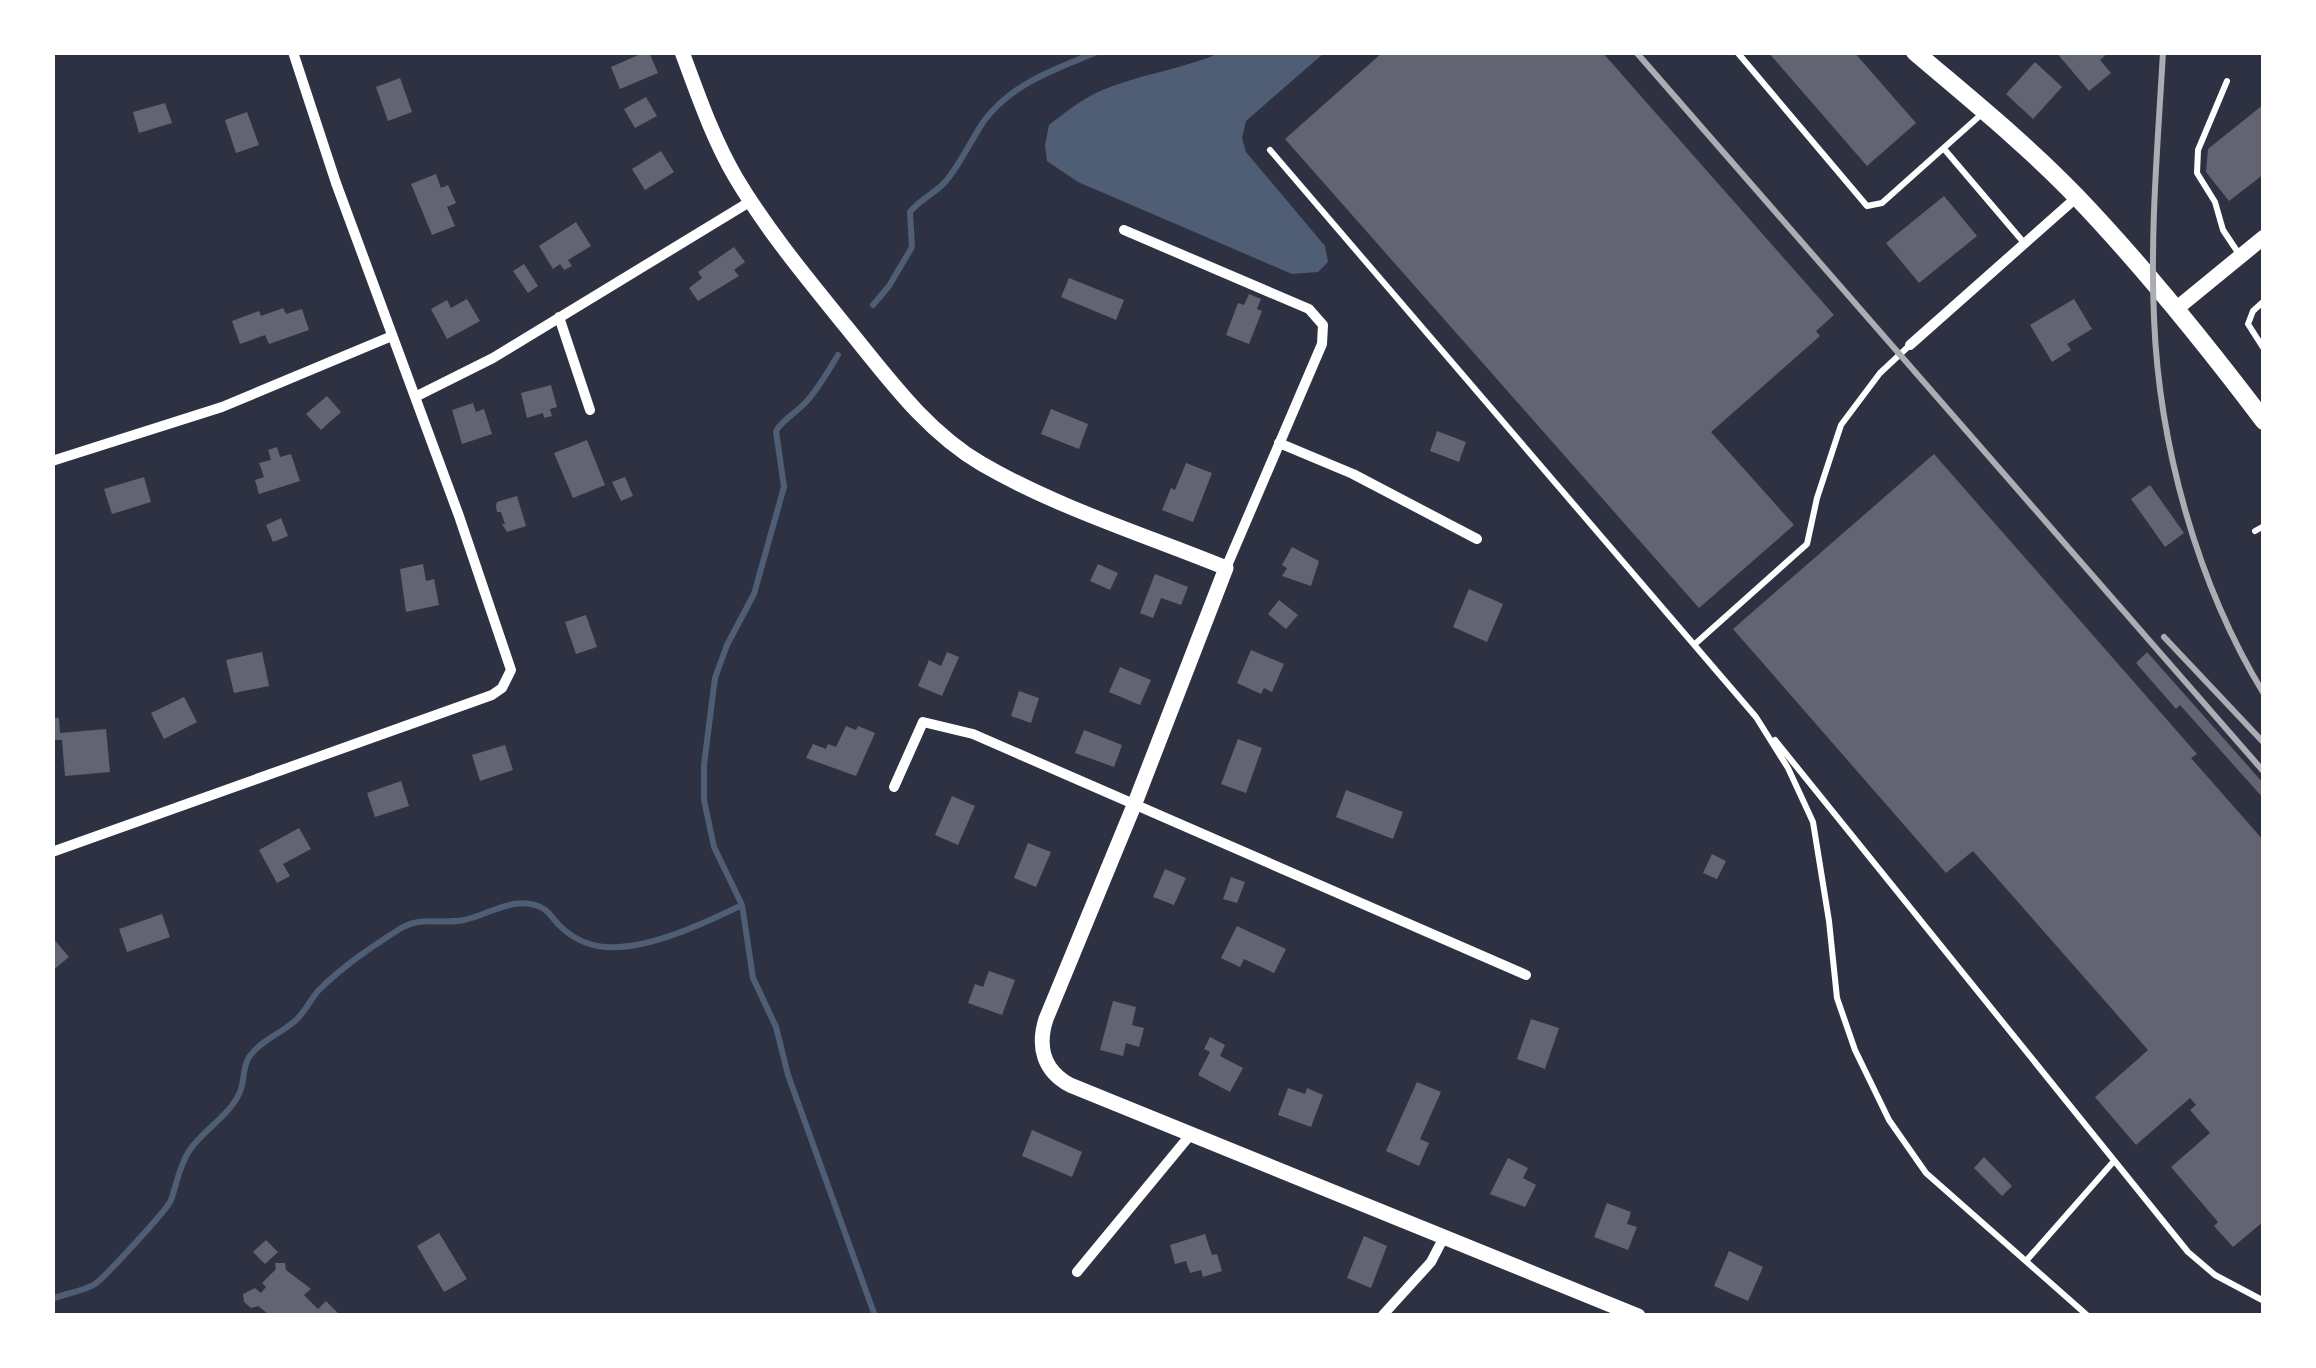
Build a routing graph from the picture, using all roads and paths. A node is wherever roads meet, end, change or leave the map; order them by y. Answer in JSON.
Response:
{"nodes":[{"id":1,"x":293,"y":52,"type":"edge"},
{"id":2,"x":682,"y":52,"type":"edge"},
{"id":3,"x":1737,"y":52,"type":"edge"},
{"id":4,"x":1915,"y":52,"type":"edge"},
{"id":5,"x":2227,"y":81,"type":"dead end"},
{"id":6,"x":1985,"y":111,"type":"junction"},
{"id":7,"x":1270,"y":150,"type":"dead end"},
{"id":8,"x":1945,"y":150,"type":"junction"},
{"id":9,"x":2077,"y":197,"type":"junction"},
{"id":10,"x":751,"y":201,"type":"junction"},
{"id":11,"x":1124,"y":230,"type":"dead end"},
{"id":12,"x":2264,"y":237,"type":"edge"},
{"id":13,"x":2025,"y":244,"type":"junction"},
{"id":14,"x":2240,"y":255,"type":"junction"},
{"id":15,"x":2264,"y":302,"type":"edge"},
{"id":16,"x":2176,"y":309,"type":"junction"},
{"id":17,"x":560,"y":317,"type":"junction"},
{"id":18,"x":392,"y":336,"type":"junction"},
{"id":19,"x":1910,"y":345,"type":"joint"},
{"id":20,"x":2264,"y":349,"type":"edge"},
{"id":21,"x":414,"y":397,"type":"junction"},
{"id":22,"x":590,"y":410,"type":"dead end"},
{"id":23,"x":2264,"y":420,"type":"edge"},
{"id":24,"x":1279,"y":443,"type":"junction"},
{"id":25,"x":52,"y":461,"type":"edge"},
{"id":26,"x":2264,"y":526,"type":"edge"},
{"id":27,"x":2254,"y":532,"type":"dead end"},
{"id":28,"x":1478,"y":539,"type":"dead end"},
{"id":29,"x":1226,"y":568,"type":"junction"},
{"id":30,"x":1694,"y":644,"type":"junction"},
{"id":31,"x":1756,"y":716,"type":"junction"},
{"id":32,"x":894,"y":787,"type":"dead end"},
{"id":33,"x":1135,"y":803,"type":"junction"},
{"id":34,"x":52,"y":852,"type":"edge"},
{"id":35,"x":1526,"y":975,"type":"dead end"},
{"id":36,"x":1192,"y":1134,"type":"junction"},
{"id":37,"x":2114,"y":1161,"type":"junction"},
{"id":38,"x":1444,"y":1237,"type":"junction"},
{"id":39,"x":2026,"y":1261,"type":"junction"},
{"id":40,"x":1077,"y":1272,"type":"dead end"},
{"id":41,"x":2264,"y":1301,"type":"edge"},
{"id":42,"x":1382,"y":1316,"type":"edge"},
{"id":43,"x":1638,"y":1316,"type":"edge"},
{"id":44,"x":2088,"y":1316,"type":"edge"}],
"edges":[{"from":1,"to":18,"type":"street"},
{"from":2,"to":10,"type":"street"},
{"from":3,"to":8,"type":"lane"},
{"from":4,"to":6,"type":"main road"},
{"from":5,"to":14,"type":"lane"},
{"from":6,"to":8,"type":"lane"},
{"from":6,"to":9,"type":"main road"},
{"from":7,"to":30,"type":"lane"},
{"from":8,"to":13,"type":"lane"},
{"from":9,"to":13,"type":"street"},
{"from":9,"to":16,"type":"main road"},
{"from":10,"to":17,"type":"street"},
{"from":10,"to":29,"type":"street"},
{"from":11,"to":24,"type":"street"},
{"from":12,"to":14,"type":"street"},
{"from":13,"to":19,"type":"street"},
{"from":14,"to":16,"type":"street"},
{"from":15,"to":20,"type":"lane"},
{"from":16,"to":23,"type":"main road"},
{"from":17,"to":21,"type":"street"},
{"from":17,"to":22,"type":"street"},
{"from":18,"to":21,"type":"street"},
{"from":18,"to":25,"type":"street"},
{"from":19,"to":30,"type":"lane"},
{"from":21,"to":34,"type":"street"},
{"from":24,"to":28,"type":"street"},
{"from":24,"to":29,"type":"street"},
{"from":26,"to":27,"type":"lane"},
{"from":29,"to":33,"type":"street"},
{"from":30,"to":31,"type":"lane"},
{"from":31,"to":37,"type":"lane"},
{"from":31,"to":39,"type":"lane"},
{"from":32,"to":33,"type":"street"},
{"from":33,"to":35,"type":"street"},
{"from":33,"to":36,"type":"street"},
{"from":36,"to":38,"type":"street"},
{"from":36,"to":40,"type":"street"},
{"from":37,"to":39,"type":"lane"},
{"from":37,"to":41,"type":"lane"},
{"from":38,"to":42,"type":"street"},
{"from":38,"to":43,"type":"street"},
{"from":39,"to":44,"type":"lane"}]}
